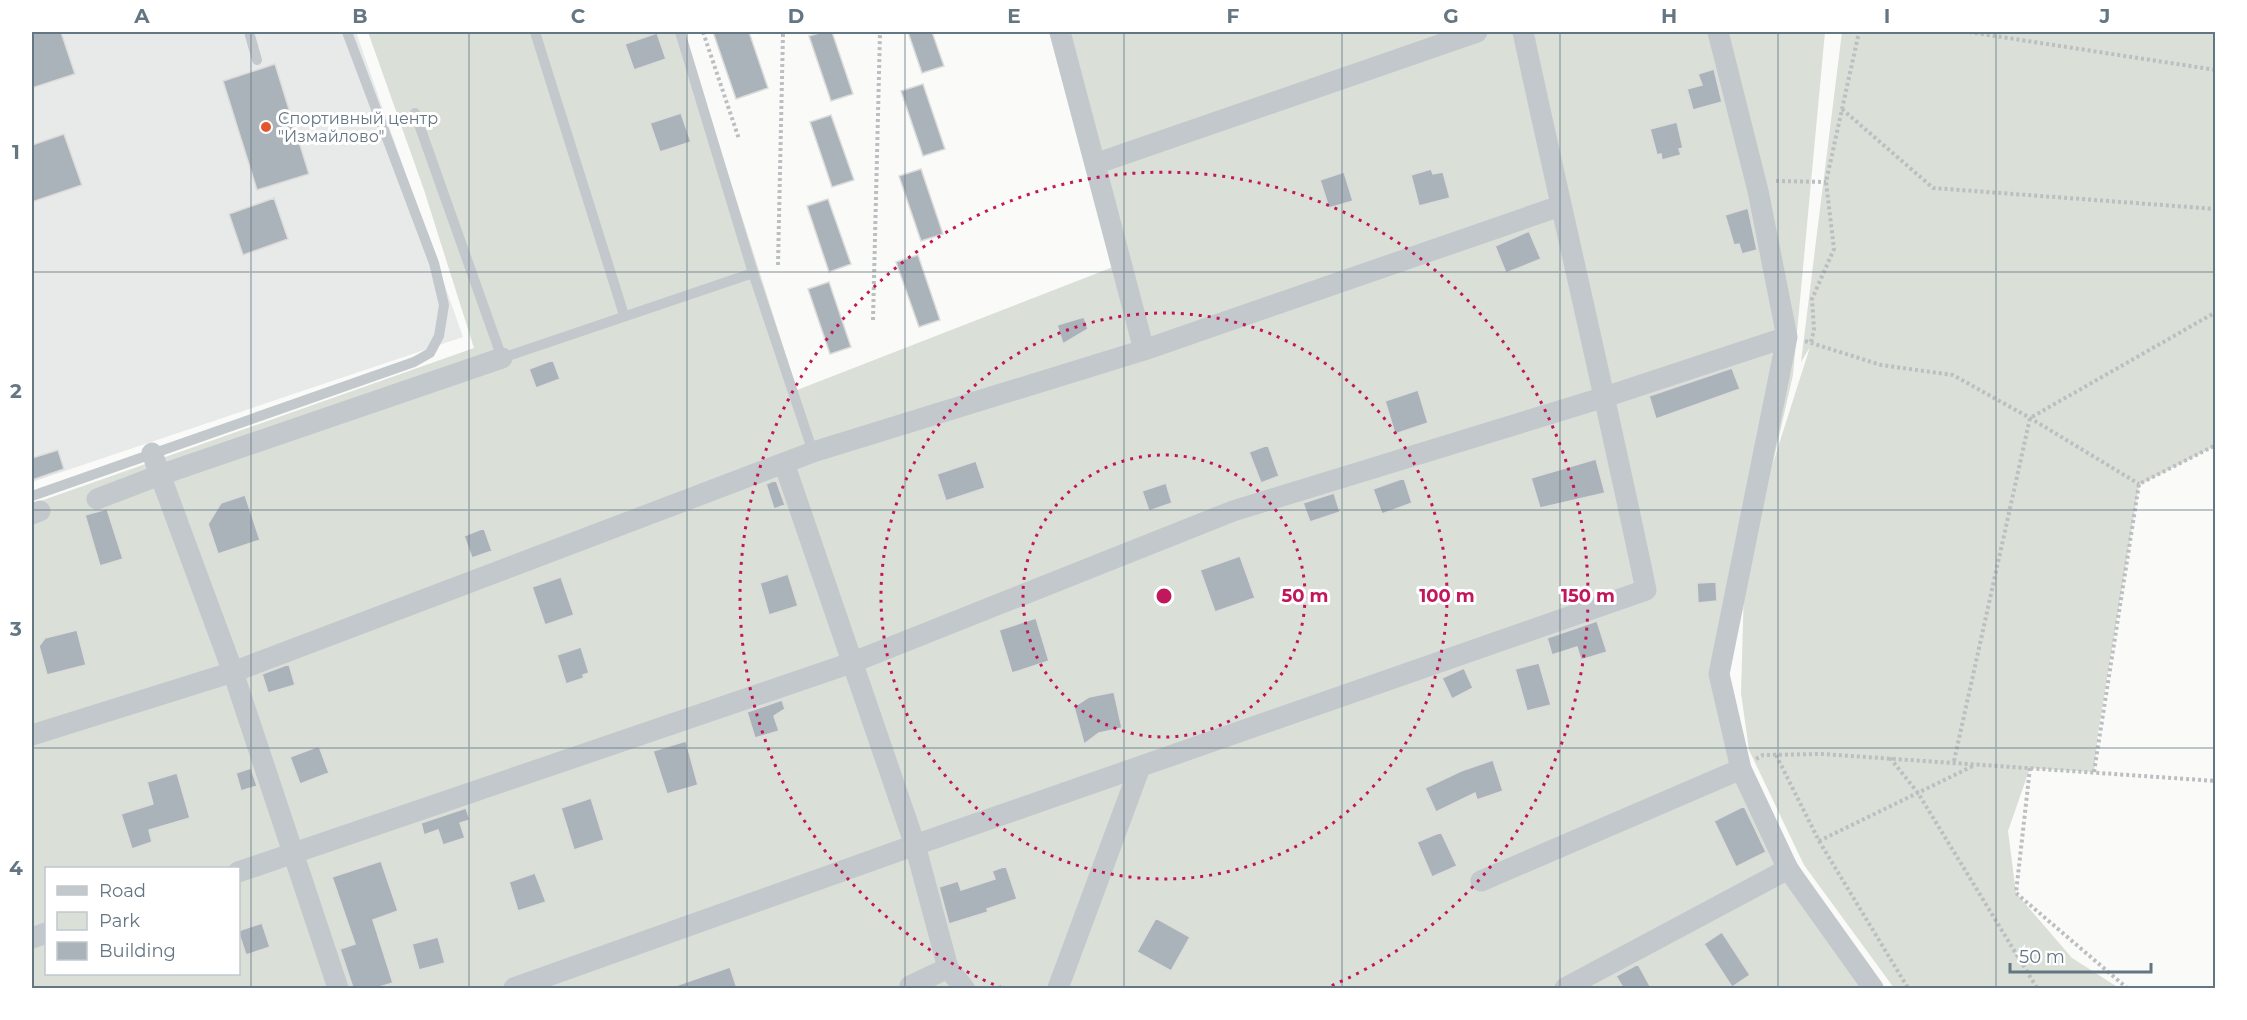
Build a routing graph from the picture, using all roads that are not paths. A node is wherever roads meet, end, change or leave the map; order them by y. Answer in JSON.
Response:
{"nodes":[{"id":1,"x":249,"y":32,"type":"edge"},
{"id":2,"x":347,"y":32,"type":"edge"},
{"id":3,"x":536,"y":32,"type":"edge"},
{"id":4,"x":680,"y":32,"type":"edge"},
{"id":5,"x":1060,"y":32,"type":"edge"},
{"id":6,"x":1477,"y":32,"type":"edge"},
{"id":7,"x":1523,"y":32,"type":"edge"},
{"id":8,"x":1718,"y":32,"type":"edge"},
{"id":9,"x":257,"y":60,"type":"dead end"},
{"id":10,"x":415,"y":113,"type":"dead end"},
{"id":11,"x":1095,"y":164,"type":"junction"},
{"id":12,"x":1560,"y":206,"type":"junction"},
{"id":13,"x":753,"y":273,"type":"junction"},
{"id":14,"x":624,"y":315,"type":"junction"},
{"id":15,"x":1787,"y":337,"type":"junction"},
{"id":16,"x":1144,"y":350,"type":"junction"},
{"id":17,"x":502,"y":358,"type":"junction"},
{"id":18,"x":1605,"y":397,"type":"junction"},
{"id":19,"x":813,"y":452,"type":"junction"},
{"id":20,"x":152,"y":453,"type":"junction"},
{"id":21,"x":784,"y":463,"type":"junction"},
{"id":22,"x":160,"y":475,"type":"junction"},
{"id":23,"x":97,"y":499,"type":"dead end"},
{"id":24,"x":34,"y":507,"type":"edge"},
{"id":25,"x":851,"y":663,"type":"junction"},
{"id":26,"x":233,"y":672,"type":"junction"},
{"id":27,"x":32,"y":735,"type":"edge"},
{"id":28,"x":1140,"y":767,"type":"junction"},
{"id":29,"x":1740,"y":769,"type":"junction"},
{"id":30,"x":915,"y":845,"type":"junction"},
{"id":31,"x":294,"y":854,"type":"junction"},
{"id":32,"x":1788,"y":868,"type":"junction"},
{"id":33,"x":240,"y":871,"type":"edge"},
{"id":34,"x":1480,"y":881,"type":"dead end"},
{"id":35,"x":948,"y":968,"type":"junction"},
{"id":36,"x":338,"y":988,"type":"edge"},
{"id":37,"x":514,"y":988,"type":"edge"},
{"id":38,"x":910,"y":988,"type":"edge"},
{"id":39,"x":964,"y":988,"type":"edge"},
{"id":40,"x":1058,"y":988,"type":"edge"},
{"id":41,"x":1565,"y":988,"type":"edge"},
{"id":42,"x":1873,"y":988,"type":"edge"}],
"edges":[{"from":1,"to":9,"type":"lane"},
{"from":2,"to":20,"type":"lane"},
{"from":3,"to":14,"type":"lane"},
{"from":4,"to":13,"type":"lane"},
{"from":5,"to":11,"type":"street"},
{"from":6,"to":11,"type":"street"},
{"from":7,"to":12,"type":"street"},
{"from":8,"to":15,"type":"street"},
{"from":10,"to":17,"type":"lane"},
{"from":11,"to":16,"type":"street"},
{"from":12,"to":16,"type":"street"},
{"from":12,"to":18,"type":"street"},
{"from":13,"to":14,"type":"lane"},
{"from":13,"to":19,"type":"lane"},
{"from":14,"to":17,"type":"lane"},
{"from":15,"to":18,"type":"street"},
{"from":15,"to":29,"type":"street"},
{"from":16,"to":19,"type":"street"},
{"from":17,"to":22,"type":"street"},
{"from":18,"to":25,"type":"street"},
{"from":18,"to":28,"type":"street"},
{"from":19,"to":21,"type":"street"},
{"from":20,"to":22,"type":"street"},
{"from":20,"to":24,"type":"lane"},
{"from":21,"to":25,"type":"street"},
{"from":21,"to":26,"type":"street"},
{"from":22,"to":23,"type":"street"},
{"from":22,"to":26,"type":"street"},
{"from":25,"to":30,"type":"street"},
{"from":25,"to":31,"type":"street"},
{"from":26,"to":27,"type":"street"},
{"from":26,"to":31,"type":"street"},
{"from":28,"to":30,"type":"street"},
{"from":28,"to":40,"type":"street"},
{"from":29,"to":32,"type":"street"},
{"from":29,"to":34,"type":"street"},
{"from":30,"to":35,"type":"street"},
{"from":30,"to":37,"type":"street"},
{"from":31,"to":33,"type":"street"},
{"from":31,"to":36,"type":"street"},
{"from":32,"to":41,"type":"street"},
{"from":32,"to":42,"type":"street"},
{"from":35,"to":38,"type":"street"},
{"from":35,"to":39,"type":"street"}]}
